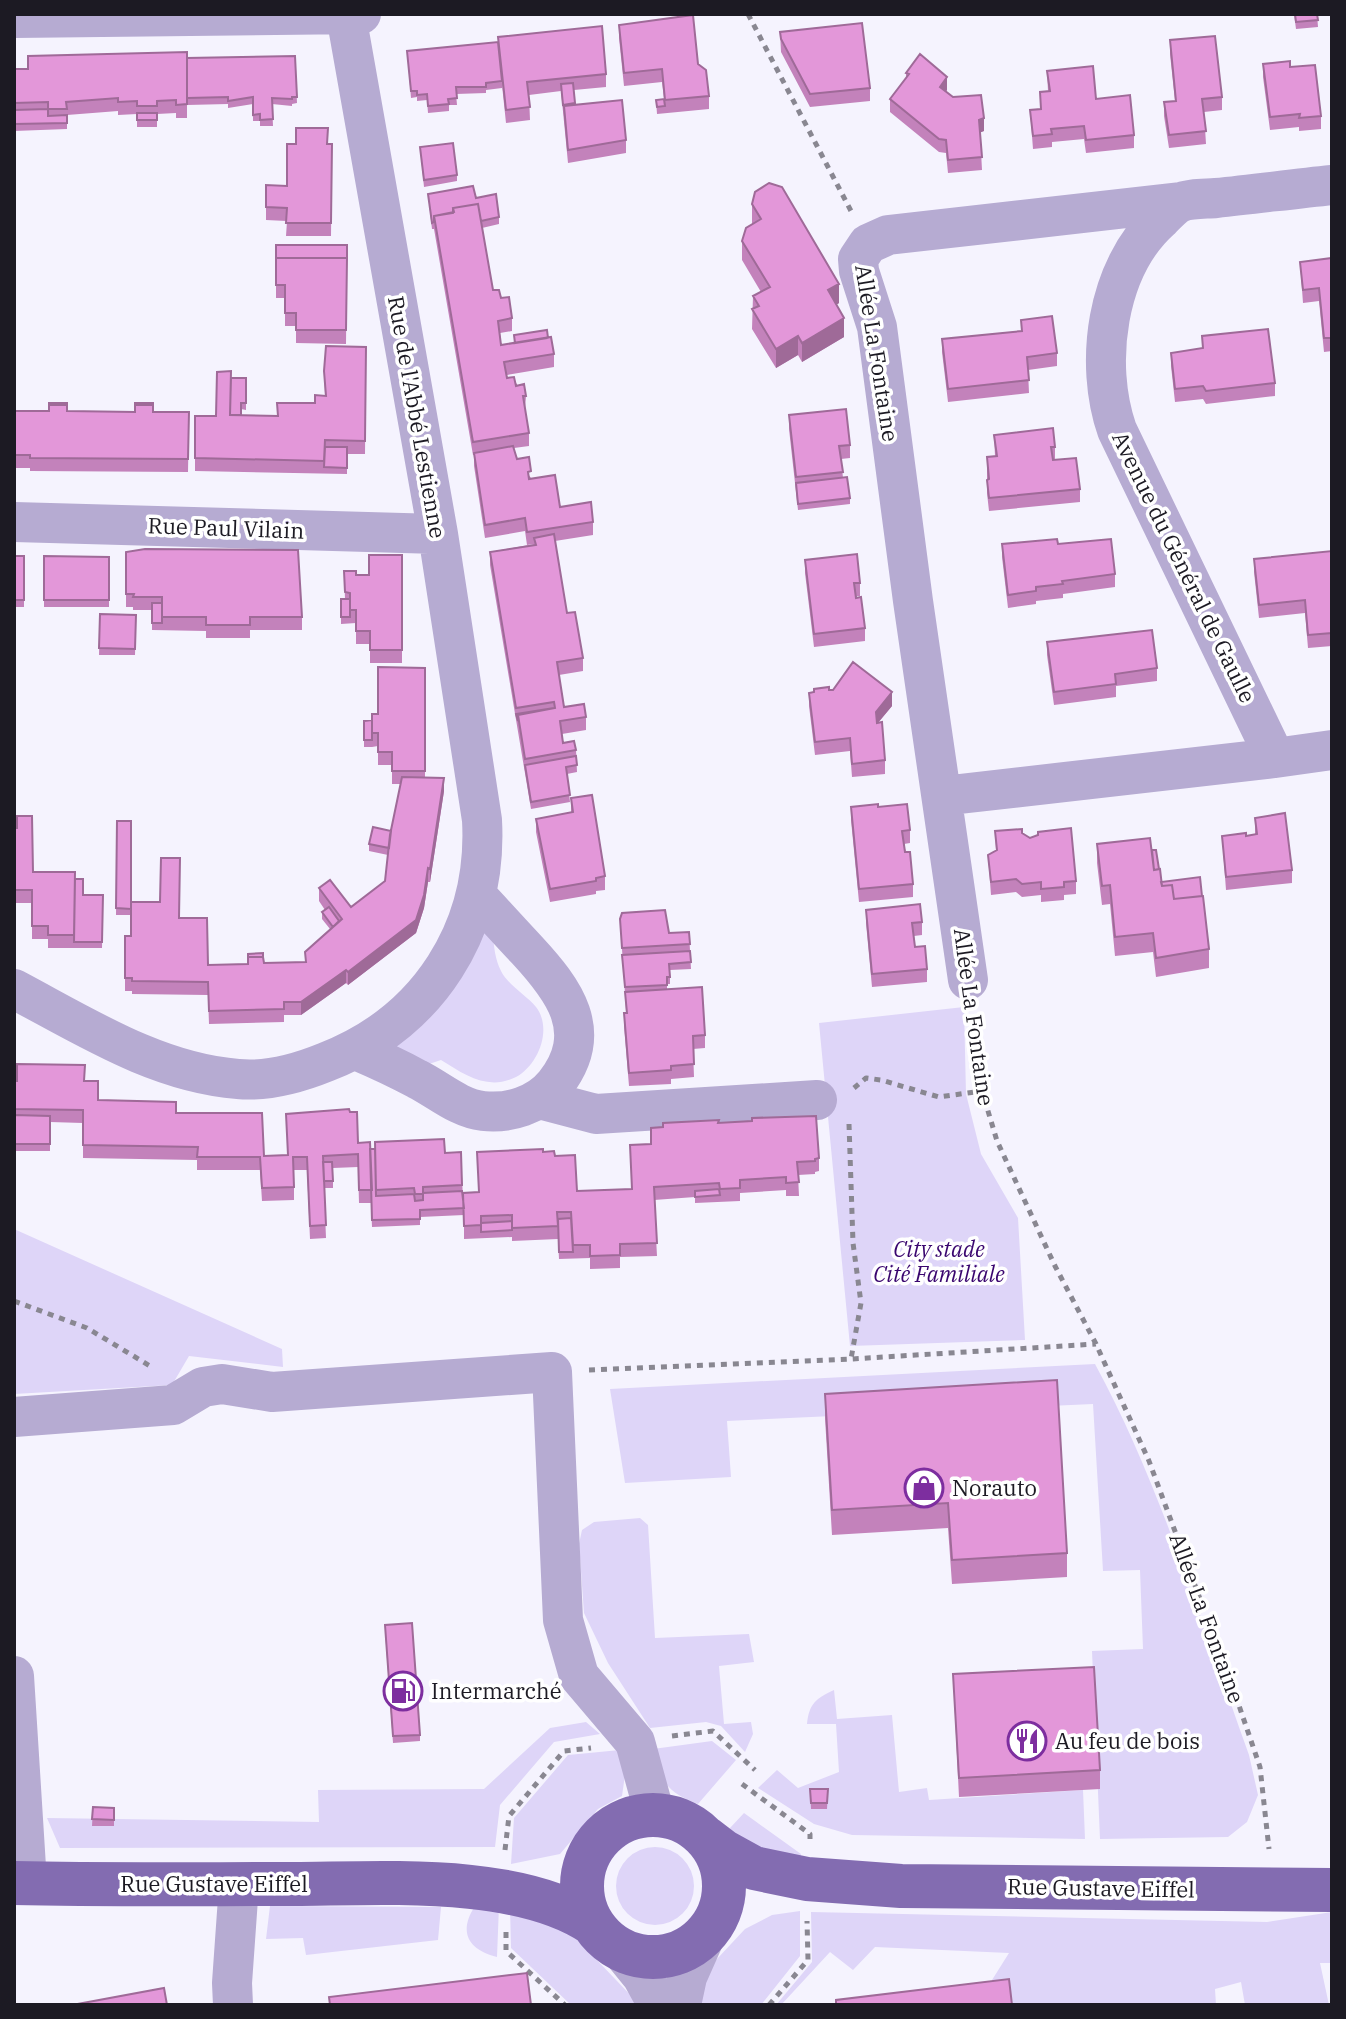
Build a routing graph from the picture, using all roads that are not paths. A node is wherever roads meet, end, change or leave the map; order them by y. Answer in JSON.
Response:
{"nodes":[{"id":1,"x":361,"y":14,"type":"edge"},
{"id":2,"x":346,"y":15,"type":"edge"},
{"id":3,"x":14,"y":18,"type":"edge"},
{"id":4,"x":1332,"y":185,"type":"edge"},
{"id":5,"x":1180,"y":202,"type":"junction"},
{"id":6,"x":14,"y":522,"type":"edge"},
{"id":7,"x":438,"y":534,"type":"junction"},
{"id":8,"x":1332,"y":750,"type":"edge"},
{"id":9,"x":1275,"y":758,"type":"junction"},
{"id":10,"x":942,"y":796,"type":"junction"},
{"id":11,"x":477,"y":896,"type":"junction"},
{"id":12,"x":968,"y":980,"type":"road end"},
{"id":13,"x":14,"y":989,"type":"edge"},
{"id":14,"x":356,"y":1050,"type":"junction"},
{"id":15,"x":539,"y":1099,"type":"junction"},
{"id":16,"x":837,"y":1104,"type":"road end"},
{"id":17,"x":14,"y":1417,"type":"edge"},
{"id":18,"x":14,"y":1676,"type":"edge"},
{"id":19,"x":655,"y":1815,"type":"junction"},
{"id":20,"x":706,"y":1838,"type":"junction"},
{"id":21,"x":595,"y":1844,"type":"junction"},
{"id":22,"x":20,"y":1883,"type":"edge"},
{"id":23,"x":239,"y":1884,"type":"junction"},
{"id":24,"x":504,"y":1885,"type":"junction"},
{"id":25,"x":901,"y":1886,"type":"junction"},
{"id":26,"x":1302,"y":1890,"type":"edge"},
{"id":27,"x":707,"y":1932,"type":"junction"},
{"id":28,"x":607,"y":1936,"type":"junction"},
{"id":29,"x":233,"y":2005,"type":"edge"},
{"id":30,"x":658,"y":2005,"type":"edge"},
{"id":31,"x":681,"y":2005,"type":"edge"}],
"edges":[{"from":1,"to":2,"type":"street"},
{"from":2,"to":3,"type":"street"},
{"from":2,"to":7,"type":"street","name":"Rue de l'Abbé Lestienne"},
{"from":4,"to":5,"type":"street"},
{"from":5,"to":9,"type":"street","name":"Avenue du Général de Gaulle"},
{"from":5,"to":10,"type":"street","name":"Allée La Fontaine"},
{"from":6,"to":7,"type":"street","name":"Rue Paul Vilain"},
{"from":7,"to":11,"type":"street","name":"Rue de l'Abbé Lestienne"},
{"from":8,"to":9,"type":"street"},
{"from":9,"to":10,"type":"street"},
{"from":10,"to":12,"type":"street","name":"Allée La Fontaine"},
{"from":11,"to":14,"type":"street","name":"Rue de l'Abbé Lestienne"},
{"from":11,"to":15,"type":"street"},
{"from":13,"to":14,"type":"street","name":"Rue de l'Abbé Lestienne"},
{"from":14,"to":15,"type":"street"},
{"from":15,"to":16,"type":"street"},
{"from":17,"to":19,"type":"street"},
{"from":18,"to":22,"type":"street"},
{"from":19,"to":20,"type":"main road"},
{"from":19,"to":21,"type":"main road"},
{"from":20,"to":25,"type":"main road","name":"Rue Gustave Eiffel"},
{"from":20,"to":27,"type":"main road"},
{"from":21,"to":24,"type":"main road","name":"Rue Gustave Eiffel"},
{"from":21,"to":28,"type":"main road"},
{"from":22,"to":23,"type":"main road","name":"Rue Gustave Eiffel"},
{"from":23,"to":24,"type":"main road","name":"Rue Gustave Eiffel"},
{"from":23,"to":29,"type":"street"},
{"from":24,"to":28,"type":"main road","name":"Rue Gustave Eiffel"},
{"from":25,"to":26,"type":"main road","name":"Rue Gustave Eiffel"},
{"from":25,"to":27,"type":"main road","name":"Rue Gustave Eiffel"},
{"from":27,"to":28,"type":"main road"},
{"from":27,"to":31,"type":"street"},
{"from":28,"to":30,"type":"street"}]}
